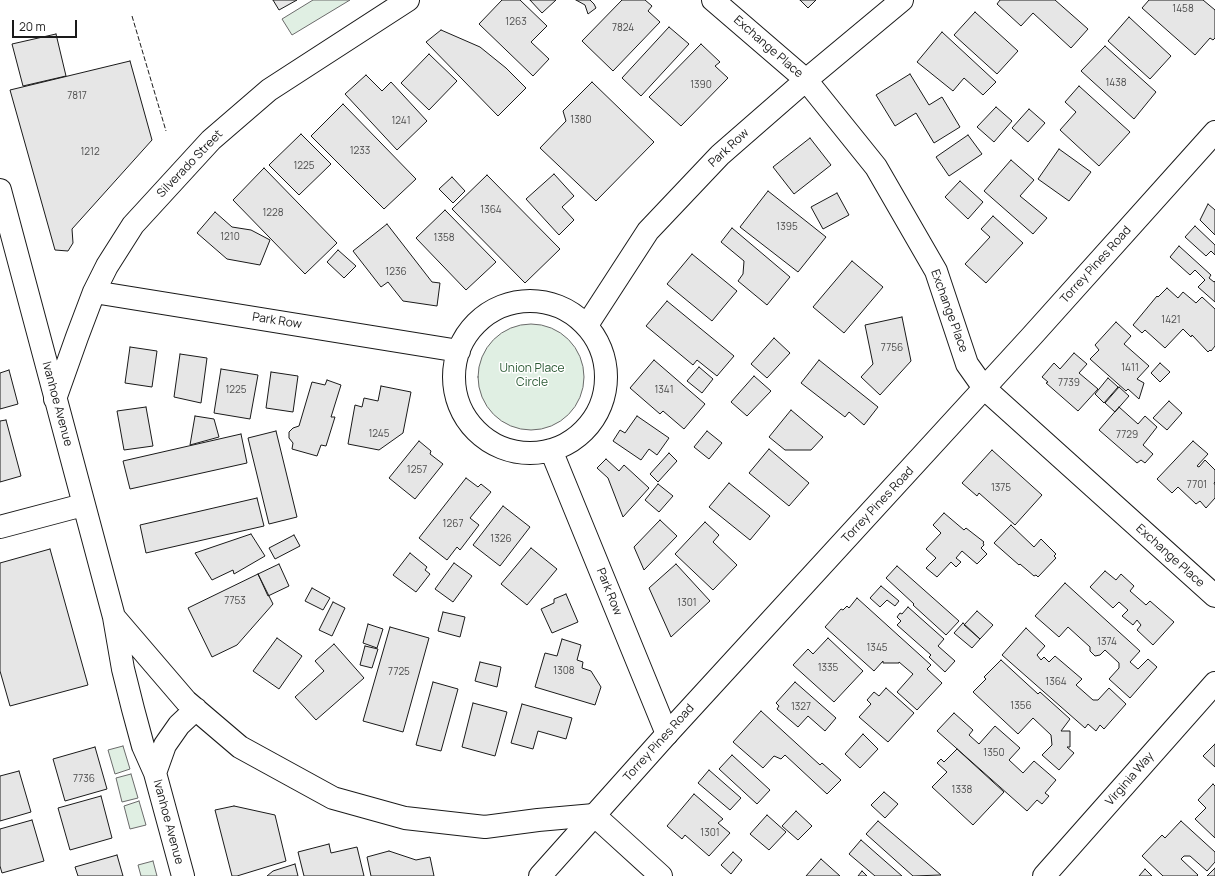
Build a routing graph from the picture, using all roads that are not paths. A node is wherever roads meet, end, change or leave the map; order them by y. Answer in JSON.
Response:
{"nodes":[{"id":1,"x":408,"y":0,"type":"edge"},
{"id":2,"x":713,"y":0,"type":"edge"},
{"id":3,"x":902,"y":0,"type":"edge"},
{"id":4,"x":806,"y":80,"type":"junction"},
{"id":5,"x":1215,"y":132,"type":"edge"},
{"id":6,"x":0,"y":190,"type":"edge"},
{"id":7,"x":94,"y":292,"type":"junction"},
{"id":8,"x":587,"y":325,"type":"junction"},
{"id":9,"x":459,"y":351,"type":"junction"},
{"id":10,"x":984,"y":388,"type":"junction"},
{"id":11,"x":55,"y":399,"type":"junction"},
{"id":12,"x":551,"y":450,"type":"junction"},
{"id":13,"x":83,"y":505,"type":"junction"},
{"id":14,"x":0,"y":527,"type":"edge"},
{"id":15,"x":1215,"y":596,"type":"edge"},
{"id":16,"x":114,"y":617,"type":"junction"},
{"id":17,"x":1215,"y":683,"type":"edge"},
{"id":18,"x":196,"y":709,"type":"junction"},
{"id":19,"x":667,"y":734,"type":"junction"},
{"id":20,"x":155,"y":773,"type":"junction"},
{"id":21,"x":594,"y":816,"type":"junction"},
{"id":22,"x":183,"y":876,"type":"edge"},
{"id":23,"x":540,"y":876,"type":"edge"},
{"id":24,"x":662,"y":876,"type":"edge"},
{"id":25,"x":1044,"y":876,"type":"edge"}],
"edges":[{"from":1,"to":7,"type":"street","name":"Silverado Street"},
{"from":2,"to":4,"type":"street","name":"Exchange Place"},
{"from":3,"to":4,"type":"street","name":"Park Row"},
{"from":4,"to":8,"type":"street","name":"Park Row"},
{"from":4,"to":10,"type":"street","name":"Exchange Place"},
{"from":5,"to":10,"type":"street","name":"Torrey Pines Road"},
{"from":6,"to":11,"type":"street","name":"Ivanhoe Avenue"},
{"from":7,"to":9,"type":"street","name":"Park Row"},
{"from":7,"to":11,"type":"street","name":"Silverado Street"},
{"from":8,"to":9,"type":"street"},
{"from":8,"to":12,"type":"street"},
{"from":9,"to":12,"type":"street"},
{"from":10,"to":15,"type":"street","name":"Exchange Place"},
{"from":10,"to":19,"type":"street","name":"Torrey Pines Road"},
{"from":11,"to":13,"type":"street","name":"Ivanhoe Avenue"},
{"from":12,"to":19,"type":"street","name":"Park Row"},
{"from":13,"to":14,"type":"street"},
{"from":13,"to":16,"type":"street","name":"Ivanhoe Avenue"},
{"from":16,"to":18,"type":"street"},
{"from":16,"to":20,"type":"street","name":"Ivanhoe Avenue"},
{"from":17,"to":25,"type":"street","name":"Virginia Way"},
{"from":18,"to":20,"type":"street","name":"Ivanhoe Avenue"},
{"from":18,"to":21,"type":"street"},
{"from":19,"to":21,"type":"street","name":"Torrey Pines Road"},
{"from":20,"to":22,"type":"street","name":"Ivanhoe Avenue"},
{"from":21,"to":23,"type":"street","name":"Torrey Pines Road"},
{"from":21,"to":24,"type":"street"}]}
